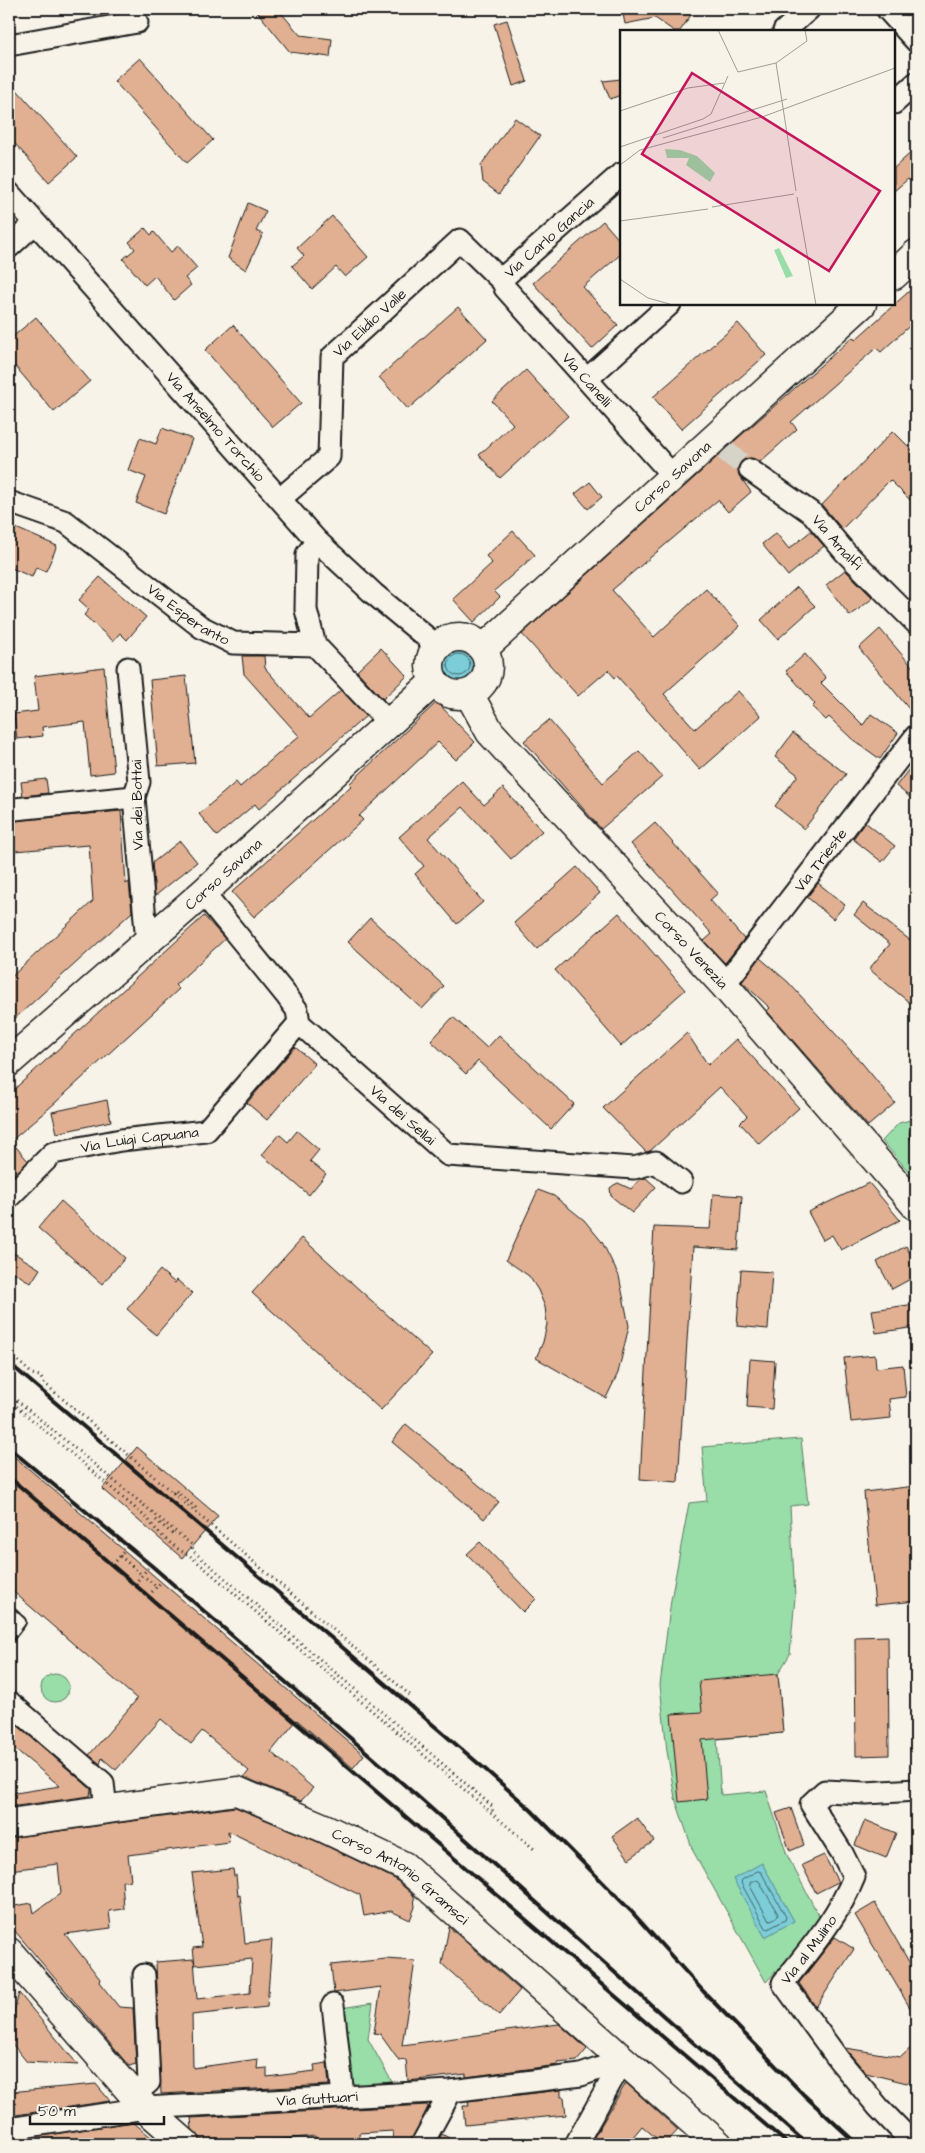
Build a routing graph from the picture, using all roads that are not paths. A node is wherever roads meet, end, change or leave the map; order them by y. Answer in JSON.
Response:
{"nodes":[{"id":1,"x":809,"y":9,"type":"edge"},
{"id":2,"x":887,"y":9,"type":"edge"},
{"id":3,"x":137,"y":22,"type":"dead end"},
{"id":4,"x":785,"y":30,"type":"edge"},
{"id":5,"x":916,"y":41,"type":"edge"},
{"id":6,"x":9,"y":45,"type":"edge"},
{"id":7,"x":916,"y":82,"type":"edge"},
{"id":8,"x":895,"y":102,"type":"edge"},
{"id":9,"x":620,"y":175,"type":"edge"},
{"id":10,"x":9,"y":193,"type":"edge"},
{"id":11,"x":35,"y":223,"type":"junction"},
{"id":12,"x":9,"y":247,"type":"edge"},
{"id":13,"x":916,"y":254,"type":"edge"},
{"id":14,"x":895,"y":273,"type":"edge"},
{"id":15,"x":503,"y":282,"type":"junction"},
{"id":16,"x":669,"y":305,"type":"edge"},
{"id":17,"x":861,"y":305,"type":"edge"},
{"id":18,"x":586,"y":379,"type":"junction"},
{"id":19,"x":750,"y":470,"type":"tunnel mouth"},
{"id":20,"x":673,"y":476,"type":"junction"},
{"id":21,"x":281,"y":498,"type":"junction"},
{"id":22,"x":9,"y":502,"type":"edge"},
{"id":23,"x":317,"y":541,"type":"junction"},
{"id":24,"x":916,"y":623,"type":"edge"},
{"id":25,"x":315,"y":645,"type":"junction"},
{"id":26,"x":437,"y":646,"type":"junction"},
{"id":27,"x":483,"y":649,"type":"junction"},
{"id":28,"x":128,"y":668,"type":"dead end"},
{"id":29,"x":434,"y":682,"type":"junction"},
{"id":30,"x":469,"y":694,"type":"junction"},
{"id":31,"x":389,"y":723,"type":"junction"},
{"id":32,"x":916,"y":736,"type":"edge"},
{"id":33,"x":134,"y":797,"type":"junction"},
{"id":34,"x":15,"y":808,"type":"dead end"},
{"id":35,"x":203,"y":893,"type":"junction"},
{"id":36,"x":147,"y":942,"type":"junction"},
{"id":37,"x":724,"y":985,"type":"junction"},
{"id":38,"x":299,"y":1023,"type":"junction"},
{"id":39,"x":9,"y":1062,"type":"edge"},
{"id":40,"x":682,"y":1182,"type":"dead end"},
{"id":41,"x":9,"y":1197,"type":"edge"},
{"id":42,"x":916,"y":1206,"type":"edge"},
{"id":43,"x":9,"y":1612,"type":"edge"},
{"id":44,"x":9,"y":1636,"type":"edge"},
{"id":45,"x":9,"y":1702,"type":"edge"},
{"id":46,"x":916,"y":1790,"type":"edge"},
{"id":47,"x":106,"y":1809,"type":"junction"},
{"id":48,"x":9,"y":1823,"type":"edge"},
{"id":49,"x":9,"y":1952,"type":"edge"},
{"id":50,"x":144,"y":1975,"type":"dead end"},
{"id":51,"x":333,"y":2005,"type":"dead end"},
{"id":52,"x":623,"y":2060,"type":"junction"},
{"id":53,"x":451,"y":2091,"type":"junction"},
{"id":54,"x":343,"y":2096,"type":"junction"},
{"id":55,"x":140,"y":2102,"type":"junction"},
{"id":56,"x":9,"y":2129,"type":"edge"},
{"id":57,"x":186,"y":2144,"type":"edge"},
{"id":58,"x":422,"y":2144,"type":"edge"},
{"id":59,"x":576,"y":2144,"type":"edge"},
{"id":60,"x":718,"y":2144,"type":"edge"},
{"id":61,"x":914,"y":2144,"type":"edge"}],
"edges":[{"from":1,"to":4,"type":"street"},
{"from":2,"to":5,"type":"street"},
{"from":3,"to":6,"type":"street"},
{"from":7,"to":8,"type":"street"},
{"from":9,"to":15,"type":"street","name":"Via Carlo Gancia"},
{"from":10,"to":11,"type":"street","name":"Via Anselmo Torchio"},
{"from":11,"to":12,"type":"street"},
{"from":11,"to":21,"type":"street","name":"Via Anselmo Torchio"},
{"from":13,"to":14,"type":"main road"},
{"from":15,"to":18,"type":"street","name":"Via Canelli"},
{"from":15,"to":21,"type":"street","name":"Via Elidio Valle"},
{"from":16,"to":18,"type":"street"},
{"from":17,"to":20,"type":"main road","name":"Corso Savona"},
{"from":18,"to":20,"type":"street","name":"Via Canelli"},
{"from":19,"to":24,"type":"street","name":"Via Amalfi"},
{"from":20,"to":27,"type":"main road","name":"Corso Savona"},
{"from":21,"to":23,"type":"street","name":"Via Anselmo Torchio"},
{"from":22,"to":25,"type":"street","name":"Via Esperanto"},
{"from":23,"to":25,"type":"street"},
{"from":23,"to":26,"type":"street","name":"Via Anselmo Torchio"},
{"from":25,"to":31,"type":"street"},
{"from":26,"to":27,"type":"main road"},
{"from":26,"to":29,"type":"main road"},
{"from":27,"to":30,"type":"main road"},
{"from":28,"to":33,"type":"street","name":"Via dei Bottai"},
{"from":29,"to":30,"type":"main road"},
{"from":29,"to":31,"type":"main road","name":"Corso Savona"},
{"from":30,"to":37,"type":"main road","name":"Corso Venezia"},
{"from":31,"to":35,"type":"main road","name":"Corso Savona"},
{"from":32,"to":37,"type":"street","name":"Via Trieste"},
{"from":33,"to":34,"type":"street"},
{"from":33,"to":36,"type":"street","name":"Via dei Bottai"},
{"from":35,"to":36,"type":"main road","name":"Corso Savona"},
{"from":35,"to":38,"type":"street","name":"Via dei Sellai"},
{"from":36,"to":39,"type":"main road","name":"Corso Savona"},
{"from":37,"to":42,"type":"main road","name":"Corso Venezia"},
{"from":38,"to":40,"type":"street","name":"Via dei Sellai"},
{"from":38,"to":41,"type":"street","name":"Via Luigi Capuana"},
{"from":43,"to":44,"type":"lane"},
{"from":45,"to":47,"type":"street"},
{"from":46,"to":61,"type":"street","name":"Via al Mulino"},
{"from":47,"to":48,"type":"main road","name":"Corso Antonio Gramsci"},
{"from":47,"to":52,"type":"main road","name":"Corso Antonio Gramsci"},
{"from":49,"to":55,"type":"main road"},
{"from":50,"to":55,"type":"street"},
{"from":51,"to":54,"type":"street"},
{"from":52,"to":53,"type":"street","name":"Via Guttuari"},
{"from":52,"to":59,"type":"street"},
{"from":52,"to":60,"type":"main road","name":"Corso Antonio Gramsci"},
{"from":53,"to":54,"type":"street","name":"Via Guttuari"},
{"from":53,"to":58,"type":"street"},
{"from":54,"to":55,"type":"street","name":"Via Guttuari"},
{"from":55,"to":56,"type":"street","name":"Via Guttuari"},
{"from":55,"to":57,"type":"main road"}]}
